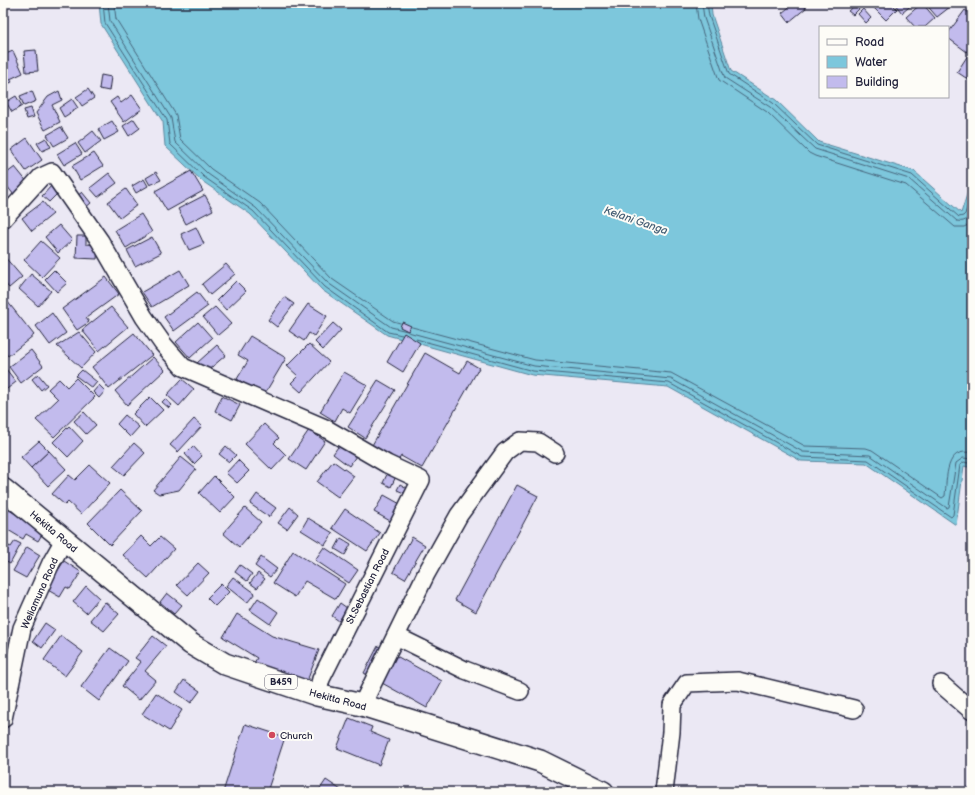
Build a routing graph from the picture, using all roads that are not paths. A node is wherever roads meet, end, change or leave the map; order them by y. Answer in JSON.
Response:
{"nodes":[{"id":1,"x":3,"y":219,"type":"edge"},
{"id":2,"x":555,"y":453,"type":"dead end"},
{"id":3,"x":3,"y":489,"type":"edge"},
{"id":4,"x":64,"y":540,"type":"junction"},
{"id":5,"x":396,"y":636,"type":"junction"},
{"id":6,"x":942,"y":684,"type":"dead end"},
{"id":7,"x":520,"y":691,"type":"dead end"},
{"id":8,"x":317,"y":695,"type":"junction"},
{"id":9,"x":362,"y":705,"type":"junction"},
{"id":10,"x":854,"y":709,"type":"dead end"},
{"id":11,"x":972,"y":711,"type":"edge"},
{"id":12,"x":3,"y":719,"type":"edge"},
{"id":13,"x":604,"y":792,"type":"edge"},
{"id":14,"x":664,"y":792,"type":"edge"}],
"edges":[{"from":1,"to":8,"type":"street","name":"St.Sebastian Road"},
{"from":2,"to":5,"type":"street"},
{"from":3,"to":4,"type":"main road","name":"Hekitta Road","number":"B459"},
{"from":4,"to":8,"type":"main road","name":"Hekitta Road","number":"B459"},
{"from":4,"to":12,"type":"street","name":"Weliamuna Road"},
{"from":5,"to":7,"type":"street"},
{"from":5,"to":9,"type":"street"},
{"from":6,"to":11,"type":"street"},
{"from":8,"to":9,"type":"main road","name":"Hekitta Road","number":"B459"},
{"from":9,"to":13,"type":"main road","name":"Hekitta Road","number":"B459"},
{"from":10,"to":14,"type":"street"}]}
